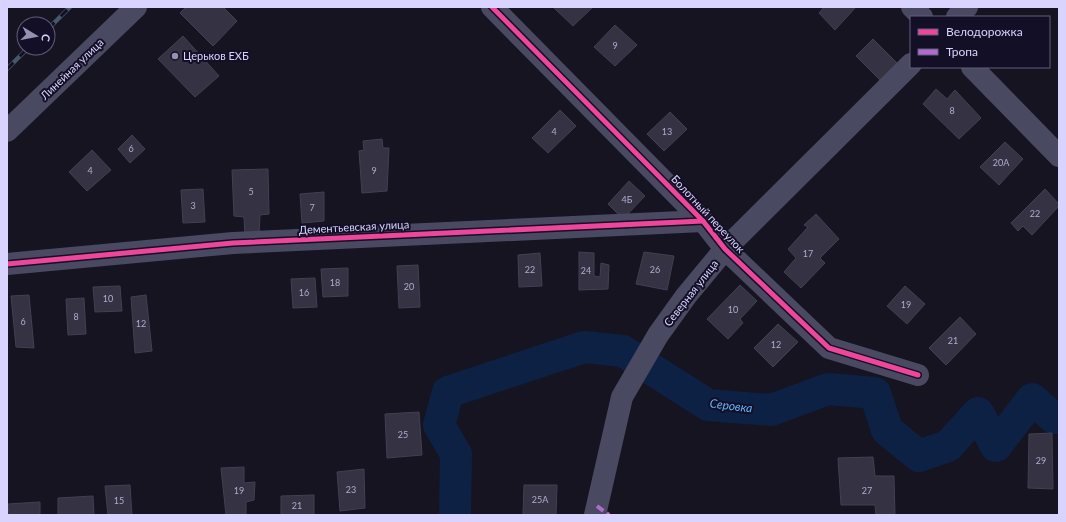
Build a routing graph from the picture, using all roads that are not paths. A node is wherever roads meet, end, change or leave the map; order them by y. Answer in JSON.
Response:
{"nodes":[{"id":1,"x":136,"y":7,"type":"edge"},
{"id":2,"x":492,"y":7,"type":"edge"},
{"id":3,"x":912,"y":7,"type":"edge"},
{"id":4,"x":967,"y":7,"type":"edge"},
{"id":5,"x":921,"y":16,"type":"edge"},
{"id":6,"x":959,"y":16,"type":"edge"},
{"id":7,"x":910,"y":65,"type":"edge"},
{"id":8,"x":973,"y":68,"type":"edge"},
{"id":9,"x":7,"y":131,"type":"edge"},
{"id":10,"x":1059,"y":156,"type":"edge"},
{"id":11,"x":702,"y":221,"type":"junction"},
{"id":12,"x":725,"y":249,"type":"junction"},
{"id":13,"x":7,"y":264,"type":"edge"},
{"id":14,"x":918,"y":375,"type":"dead end"},
{"id":15,"x":595,"y":515,"type":"edge"}],
"edges":[{"from":1,"to":9,"type":"street","name":"Линейная улица"},
{"from":2,"to":11,"type":"street","name":"Болотный переулок"},
{"from":3,"to":5,"type":"street"},
{"from":4,"to":6,"type":"street"},
{"from":7,"to":12,"type":"street","name":"Северная улица"},
{"from":8,"to":10,"type":"street"},
{"from":11,"to":12,"type":"street","name":"Болотный переулок"},
{"from":11,"to":13,"type":"street","name":"Дементьевская улица"},
{"from":12,"to":14,"type":"street","name":"Болотный переулок"},
{"from":12,"to":15,"type":"street","name":"Северная улица"}]}
